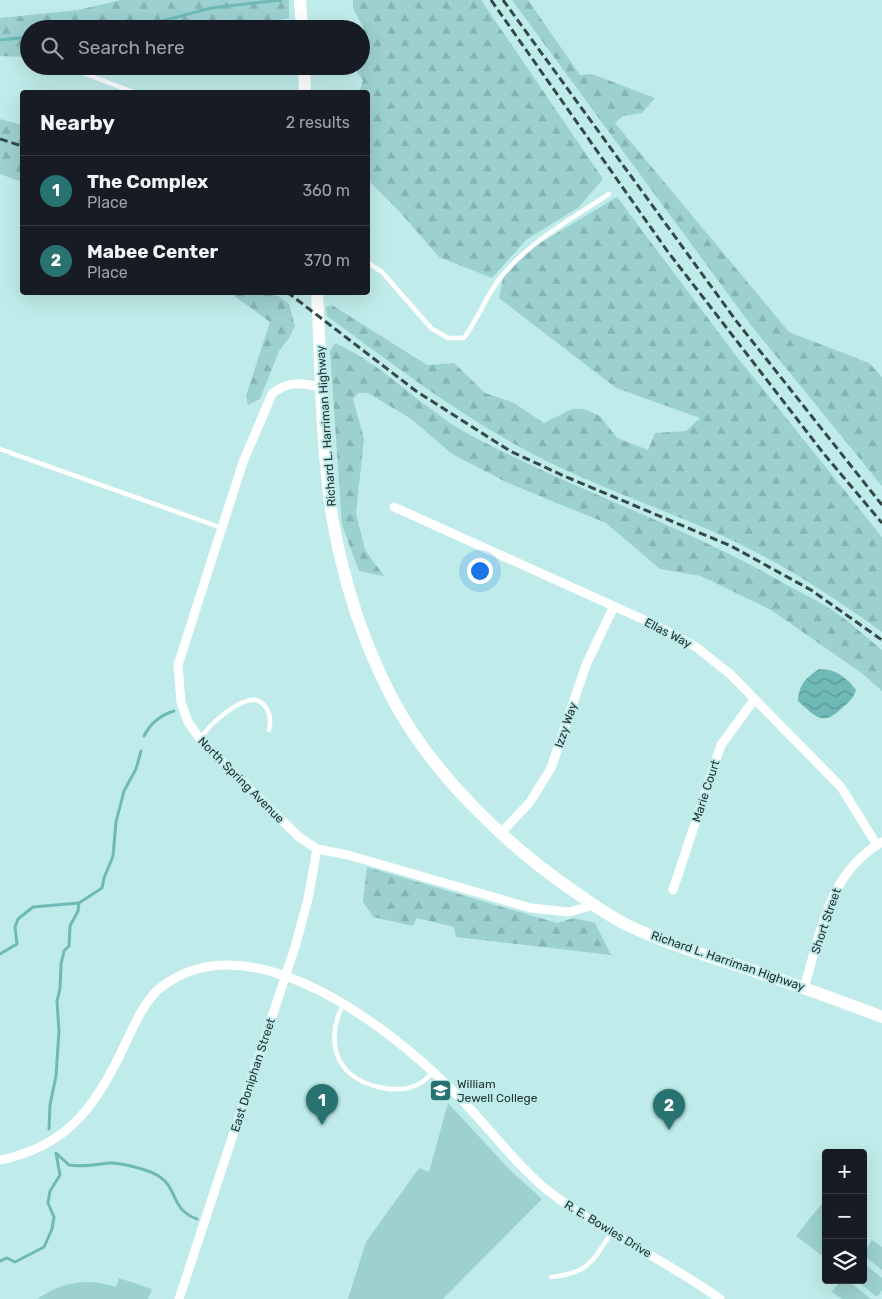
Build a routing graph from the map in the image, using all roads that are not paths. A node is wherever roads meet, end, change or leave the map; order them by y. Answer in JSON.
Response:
{"nodes":[{"id":1,"x":300,"y":0,"type":"edge"},
{"id":2,"x":301,"y":20,"type":"edge"},
{"id":3,"x":89,"y":75,"type":"edge"},
{"id":4,"x":304,"y":75,"type":"edge"},
{"id":5,"x":128,"y":90,"type":"edge"},
{"id":6,"x":305,"y":90,"type":"edge"},
{"id":7,"x":609,"y":194,"type":"dead end"},
{"id":8,"x":370,"y":263,"type":"edge"},
{"id":9,"x":317,"y":295,"type":"edge"},
{"id":10,"x":323,"y":388,"type":"junction"},
{"id":11,"x":0,"y":449,"type":"edge"},
{"id":12,"x":394,"y":507,"type":"dead end"},
{"id":13,"x":223,"y":528,"type":"junction"},
{"id":14,"x":614,"y":606,"type":"junction"},
{"id":15,"x":754,"y":700,"type":"junction"},
{"id":16,"x":269,"y":730,"type":"dead end"},
{"id":17,"x":201,"y":740,"type":"junction"},
{"id":18,"x":500,"y":834,"type":"junction"},
{"id":19,"x":879,"y":843,"type":"edge"},
{"id":20,"x":317,"y":848,"type":"junction"},
{"id":21,"x":673,"y":890,"type":"dead end"},
{"id":22,"x":594,"y":905,"type":"junction"},
{"id":23,"x":285,"y":977,"type":"junction"},
{"id":24,"x":804,"y":988,"type":"junction"},
{"id":25,"x":344,"y":1004,"type":"junction"},
{"id":26,"x":882,"y":1017,"type":"edge"},
{"id":27,"x":433,"y":1072,"type":"junction"},
{"id":28,"x":0,"y":1160,"type":"edge"},
{"id":29,"x":612,"y":1232,"type":"junction"},
{"id":30,"x":551,"y":1277,"type":"dead end"},
{"id":31,"x":180,"y":1299,"type":"edge"},
{"id":32,"x":720,"y":1299,"type":"edge"}],
"edges":[{"from":1,"to":2,"type":"main road"},
{"from":3,"to":5,"type":"lane"},
{"from":4,"to":6,"type":"main road"},
{"from":7,"to":8,"type":"lane"},
{"from":9,"to":10,"type":"main road","name":"Richard L. Harriman Highway"},
{"from":10,"to":13,"type":"street","name":"North Spring Avenue"},
{"from":10,"to":18,"type":"main road","name":"Richard L. Harriman Highway"},
{"from":11,"to":13,"type":"lane"},
{"from":12,"to":14,"type":"street","name":"Ellas Way"},
{"from":13,"to":17,"type":"street","name":"North Spring Avenue"},
{"from":14,"to":15,"type":"street","name":"Ellas Way"},
{"from":14,"to":18,"type":"street","name":"Izzy Way"},
{"from":15,"to":19,"type":"street","name":"Ellas Way"},
{"from":15,"to":21,"type":"street","name":"Marie Court"},
{"from":16,"to":17,"type":"lane"},
{"from":17,"to":20,"type":"street","name":"North Spring Avenue"},
{"from":18,"to":22,"type":"main road","name":"Richard L. Harriman Highway"},
{"from":19,"to":24,"type":"street","name":"Short Street"},
{"from":20,"to":22,"type":"street","name":"North Spring Avenue"},
{"from":20,"to":23,"type":"street","name":"East Doniphan Street"},
{"from":22,"to":24,"type":"main road","name":"Richard L. Harriman Highway"},
{"from":23,"to":25,"type":"street","name":"R. E. Bowles Drive"},
{"from":23,"to":28,"type":"street","name":"R. E. Bowles Drive"},
{"from":23,"to":31,"type":"street","name":"East Doniphan Street"},
{"from":24,"to":26,"type":"main road","name":"Richard L. Harriman Highway"},
{"from":25,"to":27,"type":"street","name":"R. E. Bowles Drive"},
{"from":25,"to":27,"type":"lane"},
{"from":27,"to":29,"type":"street","name":"R. E. Bowles Drive"},
{"from":29,"to":30,"type":"lane"},
{"from":29,"to":32,"type":"street","name":"R. E. Bowles Drive"}]}
